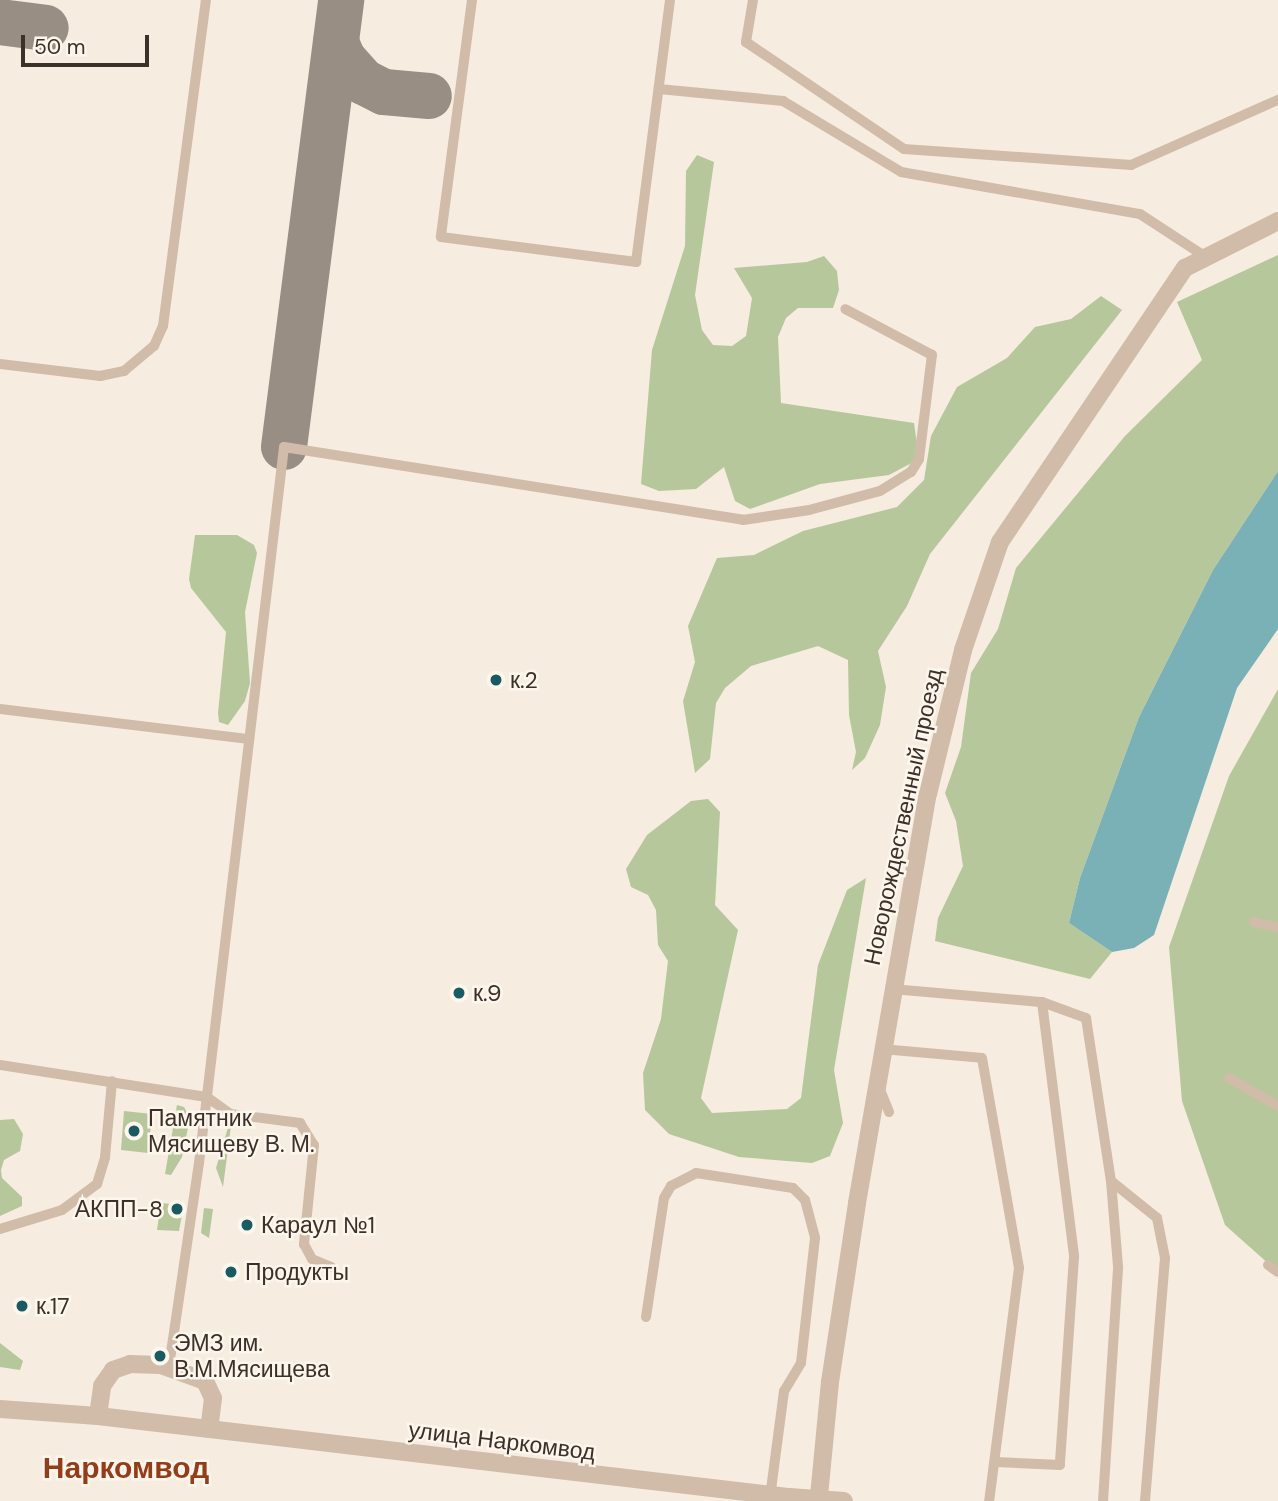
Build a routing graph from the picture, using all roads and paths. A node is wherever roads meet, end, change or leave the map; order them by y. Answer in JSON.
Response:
{"nodes":[{"id":1,"x":206,"y":0,"type":"edge"},
{"id":2,"x":472,"y":0,"type":"edge"},
{"id":3,"x":670,"y":0,"type":"edge"},
{"id":4,"x":753,"y":0,"type":"edge"},
{"id":5,"x":659,"y":89,"type":"junction"},
{"id":6,"x":1278,"y":100,"type":"edge"},
{"id":7,"x":1278,"y":221,"type":"edge"},
{"id":8,"x":1206,"y":257,"type":"junction"},
{"id":9,"x":845,"y":309,"type":"dead end"},
{"id":10,"x":0,"y":365,"type":"edge"},
{"id":11,"x":0,"y":709,"type":"edge"},
{"id":12,"x":249,"y":739,"type":"junction"},
{"id":13,"x":1254,"y":922,"type":"dead end"},
{"id":14,"x":1278,"y":928,"type":"edge"},
{"id":15,"x":892,"y":989,"type":"junction"},
{"id":16,"x":1042,"y":1002,"type":"junction"},
{"id":17,"x":882,"y":1049,"type":"junction"},
{"id":18,"x":0,"y":1065,"type":"edge"},
{"id":19,"x":1229,"y":1078,"type":"dead end"},
{"id":20,"x":112,"y":1081,"type":"junction"},
{"id":21,"x":877,"y":1081,"type":"junction"},
{"id":22,"x":207,"y":1097,"type":"junction"},
{"id":23,"x":1278,"y":1106,"type":"edge"},
{"id":24,"x":889,"y":1112,"type":"dead end"},
{"id":25,"x":1111,"y":1181,"type":"junction"},
{"id":26,"x":0,"y":1229,"type":"edge"},
{"id":27,"x":1268,"y":1265,"type":"dead end"},
{"id":28,"x":331,"y":1267,"type":"dead end"},
{"id":29,"x":1278,"y":1272,"type":"edge"},
{"id":30,"x":646,"y":1317,"type":"dead end"},
{"id":31,"x":169,"y":1366,"type":"junction"},
{"id":32,"x":0,"y":1409,"type":"edge"},
{"id":33,"x":98,"y":1416,"type":"junction"},
{"id":34,"x":209,"y":1429,"type":"junction"},
{"id":35,"x":996,"y":1462,"type":"junction"},
{"id":36,"x":833,"y":1495,"type":"edge"},
{"id":37,"x":776,"y":1499,"type":"edge"},
{"id":38,"x":989,"y":1501,"type":"edge"},
{"id":39,"x":1103,"y":1501,"type":"edge"},
{"id":40,"x":1145,"y":1501,"type":"edge"}],
"edges":[{"from":1,"to":10,"type":"lane"},
{"from":2,"to":5,"type":"lane"},
{"from":3,"to":5,"type":"lane"},
{"from":4,"to":6,"type":"lane"},
{"from":5,"to":8,"type":"lane"},
{"from":7,"to":8,"type":"street","name":"Новорождественный проезд"},
{"from":8,"to":15,"type":"street","name":"Новорождественный проезд"},
{"from":9,"to":12,"type":"lane"},
{"from":11,"to":12,"type":"lane"},
{"from":12,"to":22,"type":"lane"},
{"from":13,"to":14,"type":"lane"},
{"from":15,"to":16,"type":"lane"},
{"from":15,"to":17,"type":"street","name":"Новорождественный проезд"},
{"from":16,"to":25,"type":"lane"},
{"from":16,"to":35,"type":"lane"},
{"from":17,"to":21,"type":"street","name":"Новорождественный проезд"},
{"from":17,"to":35,"type":"lane"},
{"from":18,"to":20,"type":"lane"},
{"from":19,"to":23,"type":"lane"},
{"from":20,"to":22,"type":"lane"},
{"from":20,"to":26,"type":"lane"},
{"from":21,"to":24,"type":"lane"},
{"from":21,"to":36,"type":"street","name":"Новорождественный проезд"},
{"from":22,"to":28,"type":"lane"},
{"from":22,"to":31,"type":"lane"},
{"from":25,"to":39,"type":"lane"},
{"from":25,"to":40,"type":"lane"},
{"from":27,"to":29,"type":"lane"},
{"from":30,"to":37,"type":"lane"},
{"from":31,"to":33,"type":"street"},
{"from":31,"to":34,"type":"street"},
{"from":32,"to":33,"type":"street","name":"улица Наркомвод"},
{"from":33,"to":34,"type":"street","name":"улица Наркомвод"},
{"from":34,"to":37,"type":"street","name":"улица Наркомвод"},
{"from":35,"to":38,"type":"lane"},
{"from":36,"to":37,"type":"street","name":"улица Наркомвод"}]}
